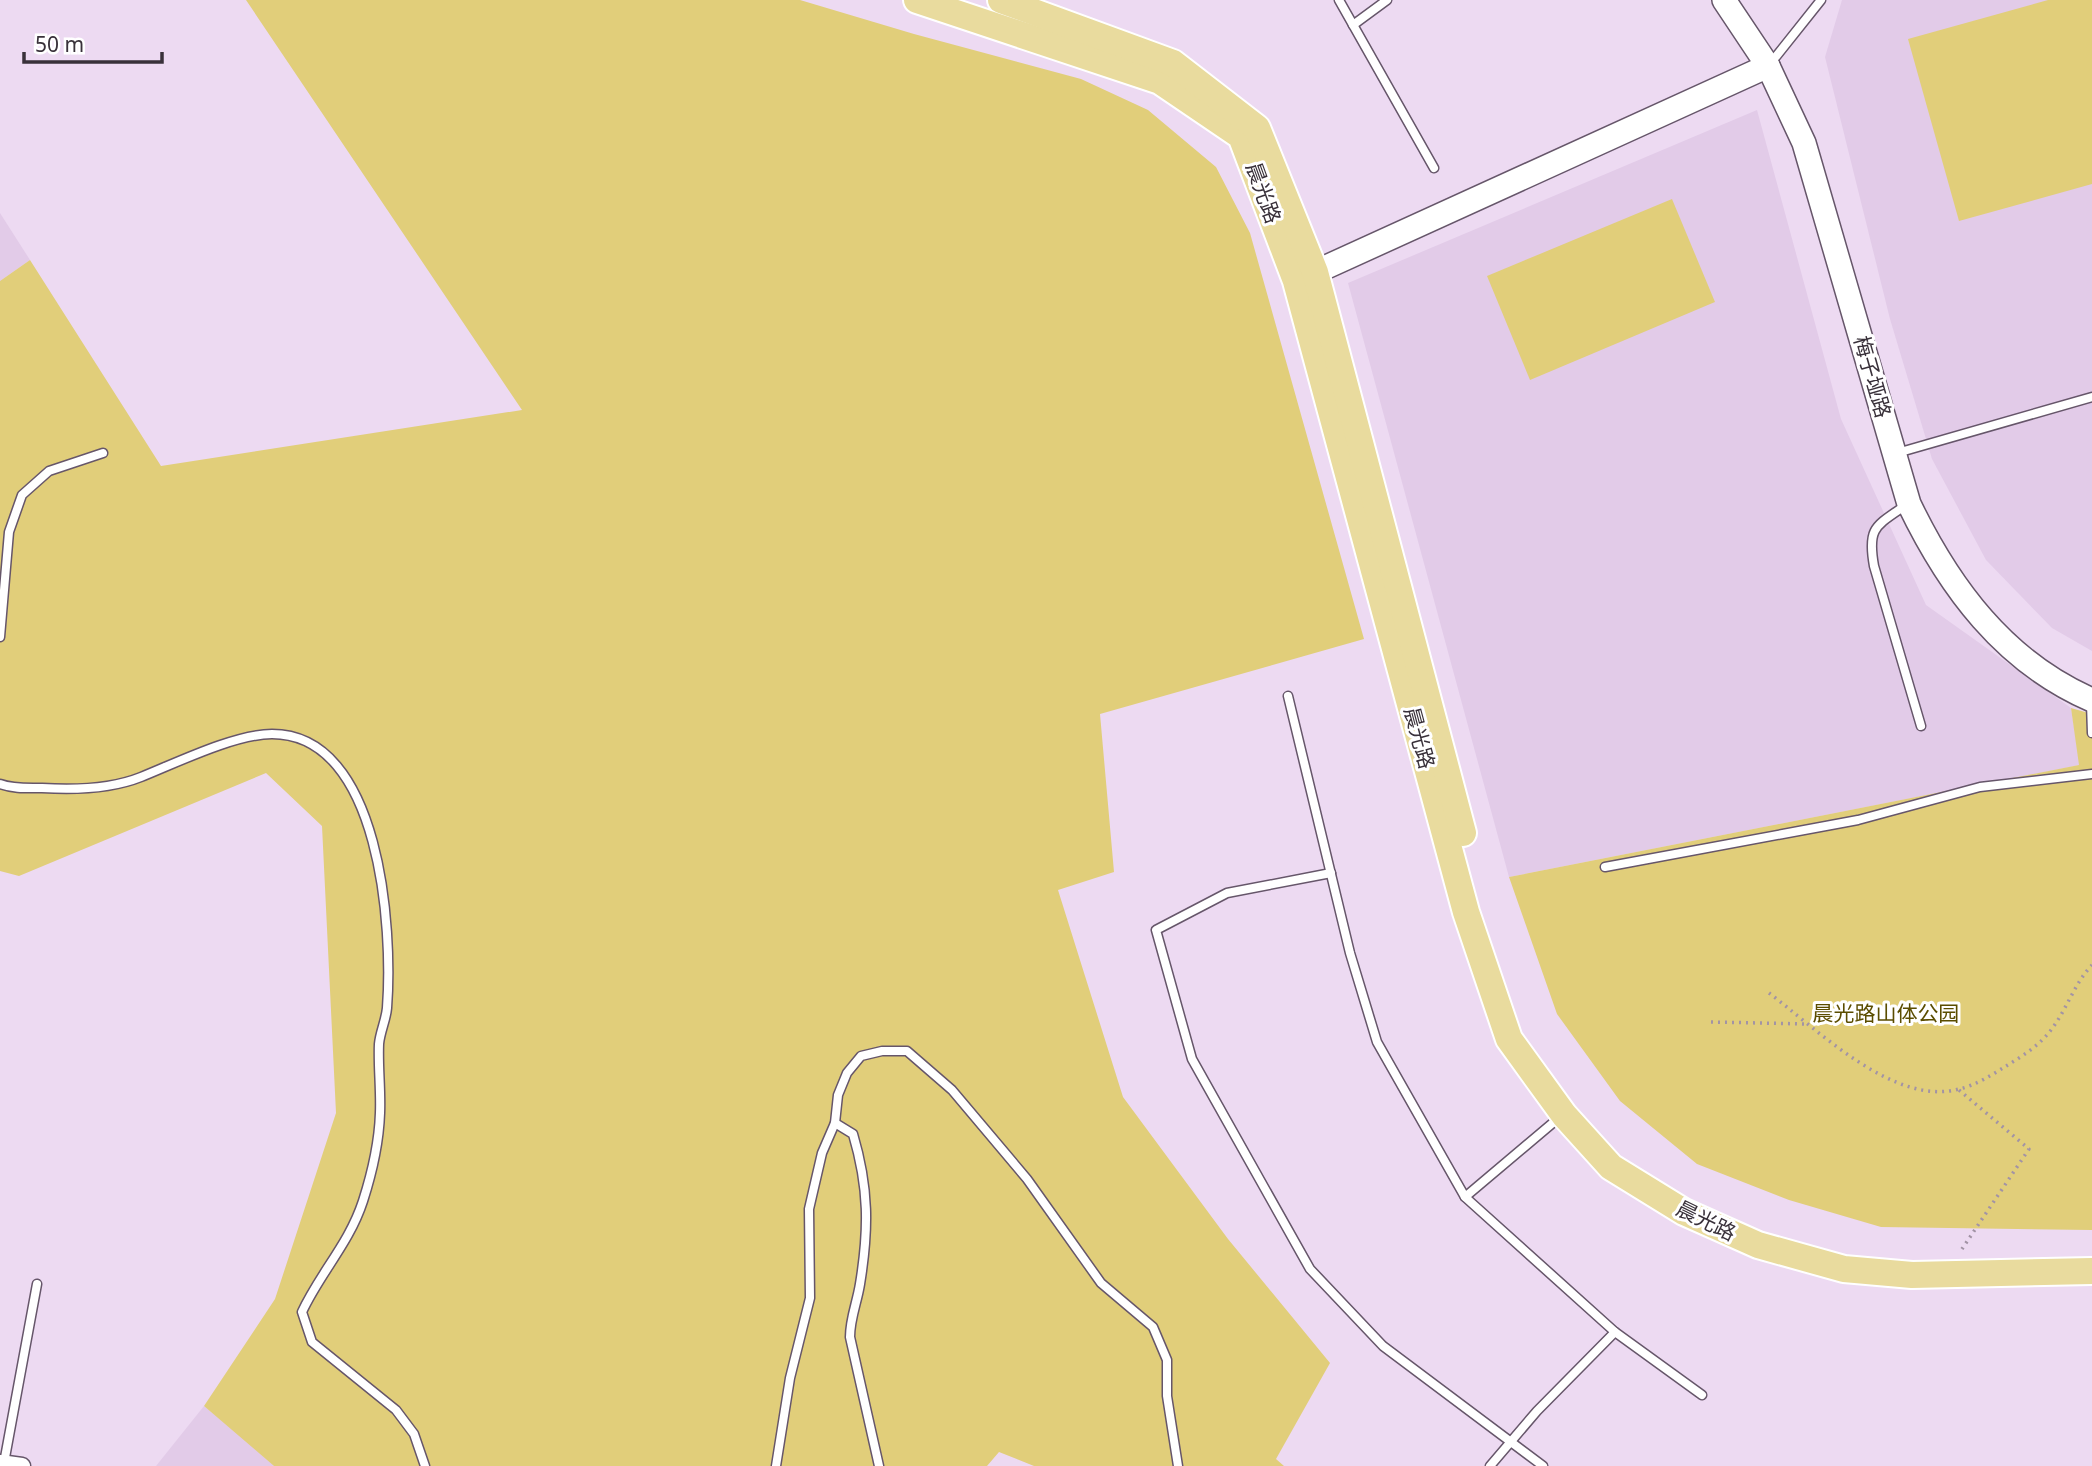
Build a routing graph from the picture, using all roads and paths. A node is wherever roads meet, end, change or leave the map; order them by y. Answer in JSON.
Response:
{"nodes":[{"id":1,"x":916,"y":0,"type":"edge"},
{"id":2,"x":1001,"y":0,"type":"edge"},
{"id":3,"x":1339,"y":0,"type":"edge"},
{"id":4,"x":1387,"y":0,"type":"edge"},
{"id":5,"x":1724,"y":0,"type":"edge"},
{"id":6,"x":1821,"y":0,"type":"edge"},
{"id":7,"x":1353,"y":25,"type":"junction"},
{"id":8,"x":1769,"y":66,"type":"junction"},
{"id":9,"x":1434,"y":168,"type":"dead end"},
{"id":10,"x":1305,"y":277,"type":"junction"},
{"id":11,"x":2092,"y":397,"type":"edge"},
{"id":12,"x":103,"y":453,"type":"dead end"},
{"id":13,"x":1894,"y":453,"type":"junction"},
{"id":14,"x":1909,"y":504,"type":"junction"},
{"id":15,"x":0,"y":637,"type":"edge"},
{"id":16,"x":1288,"y":695,"type":"dead end"},
{"id":17,"x":2091,"y":700,"type":"edge"},
{"id":18,"x":1921,"y":726,"type":"dead end"},
{"id":19,"x":2092,"y":733,"type":"edge"},
{"id":20,"x":2092,"y":774,"type":"edge"},
{"id":21,"x":0,"y":784,"type":"edge"},
{"id":22,"x":1605,"y":867,"type":"dead end"},
{"id":23,"x":1331,"y":873,"type":"junction"},
{"id":24,"x":2092,"y":965,"type":"edge"},
{"id":25,"x":1769,"y":993,"type":"dead end"},
{"id":26,"x":1711,"y":1022,"type":"dead end"},
{"id":27,"x":1810,"y":1024,"type":"junction"},
{"id":28,"x":1959,"y":1090,"type":"junction"},
{"id":29,"x":1564,"y":1115,"type":"junction"},
{"id":30,"x":835,"y":1123,"type":"junction"},
{"id":31,"x":1465,"y":1197,"type":"junction"},
{"id":32,"x":2092,"y":1259,"type":"edge"},
{"id":33,"x":1955,"y":1260,"type":"junction"},
{"id":34,"x":2092,"y":1271,"type":"edge"},
{"id":35,"x":37,"y":1284,"type":"dead end"},
{"id":36,"x":1615,"y":1332,"type":"junction"},
{"id":37,"x":1702,"y":1395,"type":"dead end"},
{"id":38,"x":1511,"y":1442,"type":"junction"},
{"id":39,"x":2,"y":1463,"type":"edge"},
{"id":40,"x":22,"y":1466,"type":"edge"},
{"id":41,"x":425,"y":1466,"type":"edge"},
{"id":42,"x":776,"y":1466,"type":"edge"},
{"id":43,"x":879,"y":1466,"type":"edge"},
{"id":44,"x":1178,"y":1466,"type":"edge"},
{"id":45,"x":1490,"y":1466,"type":"edge"},
{"id":46,"x":1543,"y":1466,"type":"edge"}],
"edges":[{"from":1,"to":10,"type":"main road","name":"晨光路"},
{"from":2,"to":10,"type":"main road","name":"晨光路"},
{"from":3,"to":7,"type":"lane"},
{"from":4,"to":7,"type":"lane"},
{"from":5,"to":8,"type":"street","name":"梅子垭路"},
{"from":6,"to":8,"type":"lane"},
{"from":7,"to":9,"type":"lane"},
{"from":8,"to":10,"type":"street"},
{"from":8,"to":13,"type":"street","name":"梅子垭路"},
{"from":10,"to":29,"type":"main road","name":"晨光路"},
{"from":10,"to":33,"type":"main road","name":"晨光路"},
{"from":11,"to":13,"type":"lane"},
{"from":12,"to":15,"type":"lane"},
{"from":13,"to":14,"type":"street","name":"梅子垭路"},
{"from":14,"to":17,"type":"street","name":"梅子垭路"},
{"from":14,"to":18,"type":"lane"},
{"from":16,"to":23,"type":"lane"},
{"from":17,"to":19,"type":"lane"},
{"from":20,"to":22,"type":"lane"},
{"from":21,"to":41,"type":"lane"},
{"from":23,"to":31,"type":"lane"},
{"from":23,"to":38,"type":"lane"},
{"from":24,"to":28,"type":"path"},
{"from":25,"to":27,"type":"path"},
{"from":26,"to":27,"type":"path"},
{"from":27,"to":28,"type":"path"},
{"from":28,"to":33,"type":"path"},
{"from":29,"to":31,"type":"lane"},
{"from":29,"to":34,"type":"main road","name":"晨光路"},
{"from":30,"to":42,"type":"lane"},
{"from":30,"to":43,"type":"lane"},
{"from":30,"to":44,"type":"lane"},
{"from":31,"to":36,"type":"lane"},
{"from":32,"to":33,"type":"main road","name":"晨光路"},
{"from":35,"to":39,"type":"lane"},
{"from":36,"to":37,"type":"lane"},
{"from":36,"to":38,"type":"lane"},
{"from":38,"to":45,"type":"lane"},
{"from":38,"to":46,"type":"lane"},
{"from":39,"to":40,"type":"street"}]}
